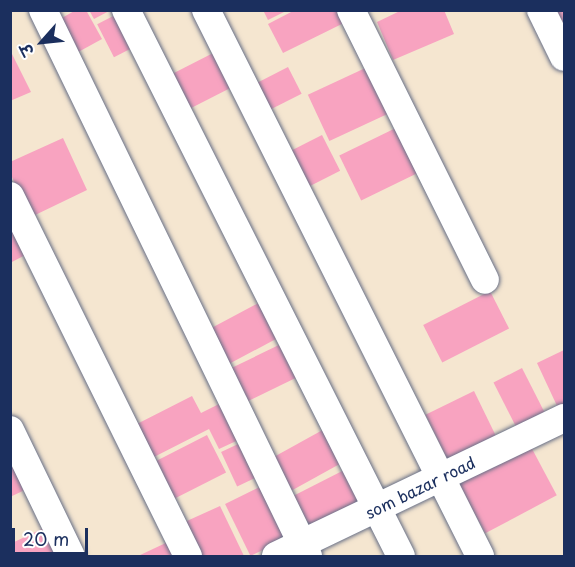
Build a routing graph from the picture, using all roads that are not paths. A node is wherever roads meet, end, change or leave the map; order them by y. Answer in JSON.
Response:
{"nodes":[{"id":1,"x":43,"y":10,"type":"edge"},
{"id":2,"x":126,"y":10,"type":"edge"},
{"id":3,"x":206,"y":10,"type":"edge"},
{"id":4,"x":351,"y":10,"type":"edge"},
{"id":5,"x":542,"y":10,"type":"edge"},
{"id":6,"x":564,"y":57,"type":"edge"},
{"id":7,"x":10,"y":196,"type":"edge"},
{"id":8,"x":485,"y":280,"type":"dead end"},
{"id":9,"x":564,"y":418,"type":"edge"},
{"id":10,"x":10,"y":430,"type":"edge"},
{"id":11,"x":441,"y":477,"type":"junction"},
{"id":12,"x":377,"y":508,"type":"junction"},
{"id":13,"x":305,"y":550,"type":"edge"},
{"id":14,"x":71,"y":556,"type":"edge"},
{"id":15,"x":188,"y":556,"type":"edge"},
{"id":16,"x":276,"y":556,"type":"edge"},
{"id":17,"x":401,"y":556,"type":"edge"},
{"id":18,"x":480,"y":556,"type":"edge"}],
"edges":[{"from":1,"to":13,"type":"street"},
{"from":2,"to":12,"type":"street"},
{"from":3,"to":11,"type":"street"},
{"from":4,"to":8,"type":"street"},
{"from":5,"to":6,"type":"street"},
{"from":7,"to":15,"type":"street"},
{"from":9,"to":11,"type":"street","name":"som bazar road"},
{"from":10,"to":14,"type":"street"},
{"from":11,"to":12,"type":"street","name":"som bazar road"},
{"from":11,"to":18,"type":"street"},
{"from":12,"to":13,"type":"street","name":"som bazar road"},
{"from":12,"to":17,"type":"street"},
{"from":13,"to":16,"type":"street","name":"som bazar road"}]}
